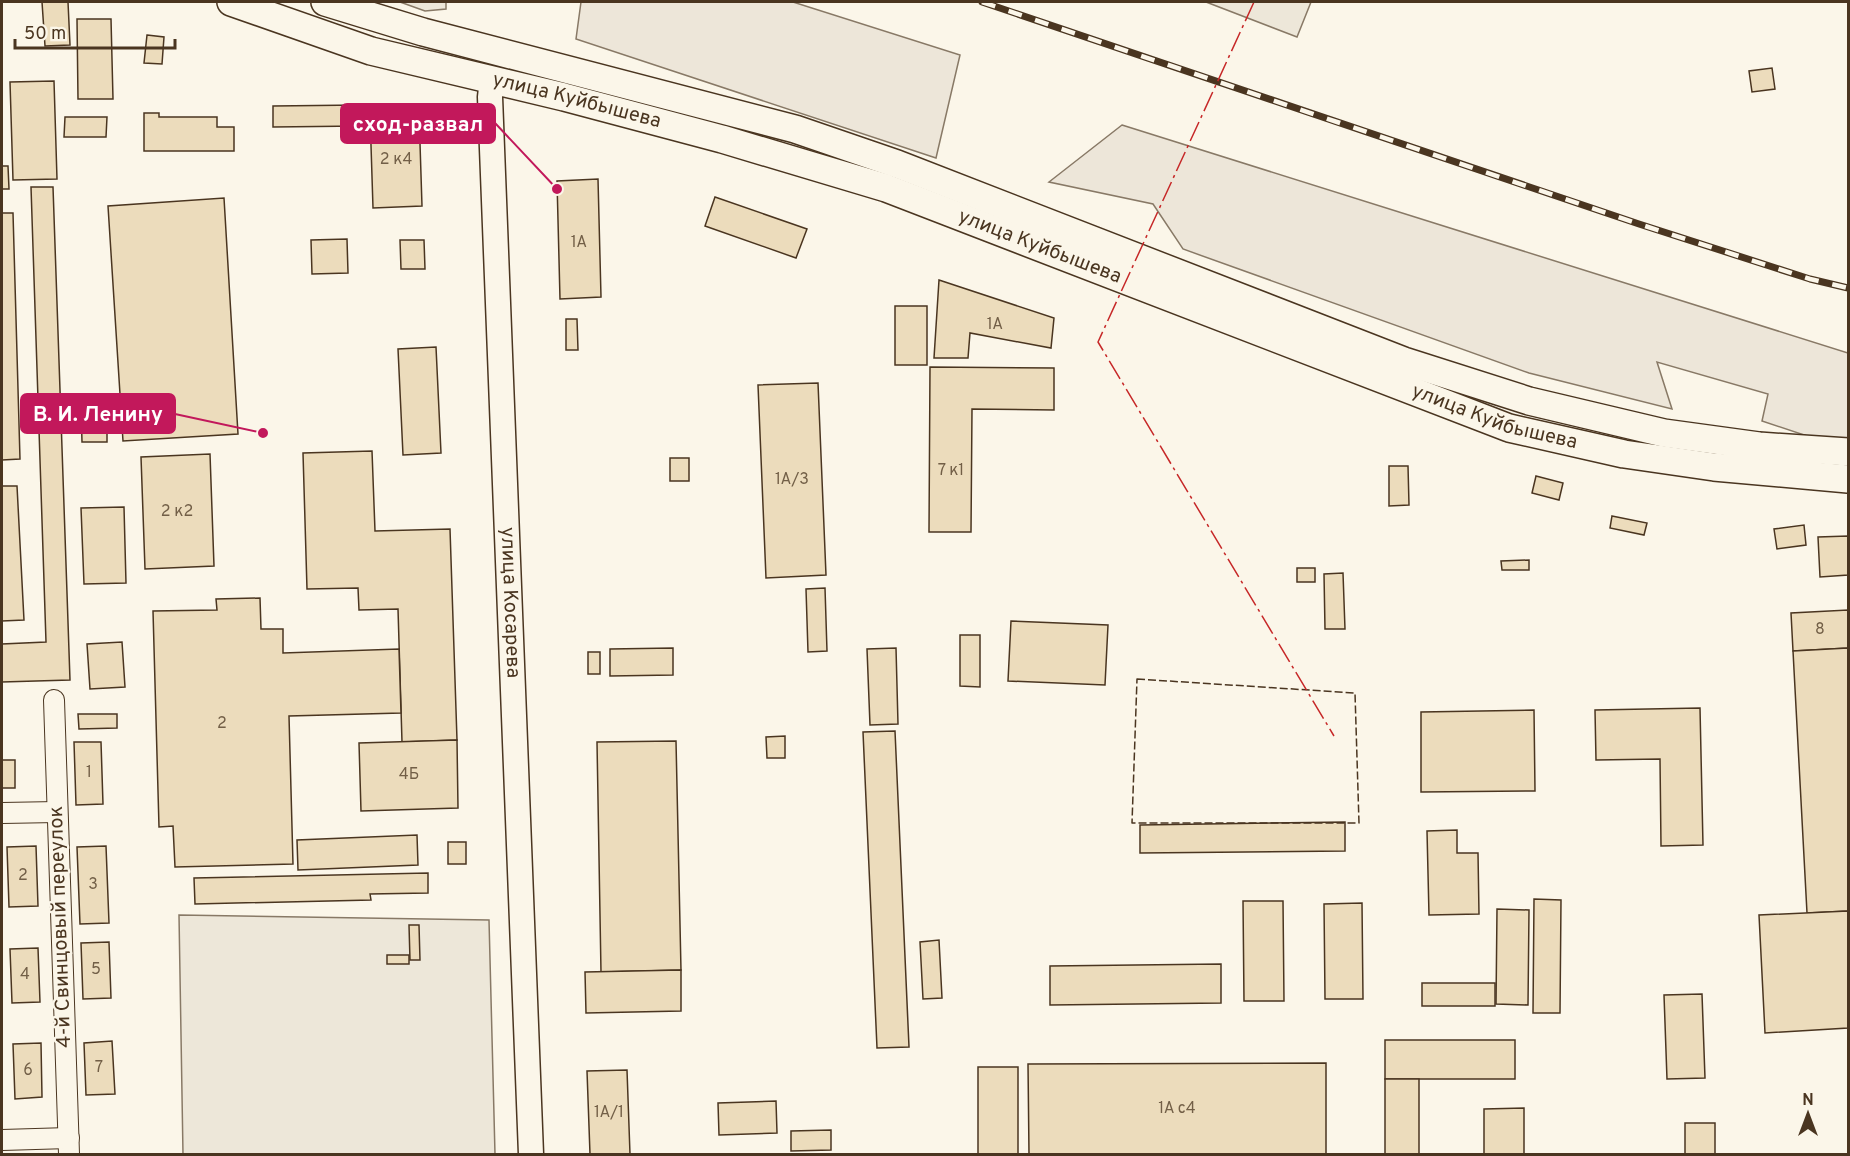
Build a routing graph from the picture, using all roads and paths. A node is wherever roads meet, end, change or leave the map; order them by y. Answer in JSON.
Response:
{"nodes":[{"id":1,"x":231,"y":2,"type":"edge"},
{"id":2,"x":325,"y":2,"type":"edge"},
{"id":3,"x":500,"y":50,"type":"junction"},
{"id":4,"x":492,"y":79,"type":"junction"},
{"id":5,"x":1398,"y":372,"type":"junction"},
{"id":6,"x":1848,"y":452,"type":"edge"},
{"id":7,"x":1848,"y":479,"type":"edge"},
{"id":8,"x":54,"y":700,"type":"dead end"},
{"id":9,"x":57,"y":812,"type":"junction"},
{"id":10,"x":2,"y":813,"type":"edge"},
{"id":11,"x":2,"y":1140,"type":"edge"},
{"id":12,"x":69,"y":1146,"type":"edge"},
{"id":13,"x":531,"y":1155,"type":"edge"}],
"edges":[{"from":1,"to":4,"type":"main road","name":"улица Куйбышева"},
{"from":2,"to":3,"type":"main road","name":"улица Куйбышева"},
{"from":3,"to":4,"type":"main road","name":"улица Косарева"},
{"from":3,"to":5,"type":"main road","name":"улица Куйбышева"},
{"from":4,"to":5,"type":"main road","name":"улица Куйбышева"},
{"from":4,"to":13,"type":"street","name":"улица Косарева"},
{"from":5,"to":6,"type":"main road","name":"улица Куйбышева"},
{"from":5,"to":7,"type":"main road","name":"улица Куйбышева"},
{"from":8,"to":9,"type":"street","name":"4-й Свинцовый переулок"},
{"from":9,"to":10,"type":"street"},
{"from":9,"to":12,"type":"street","name":"4-й Свинцовый переулок"},
{"from":11,"to":12,"type":"street"}]}
